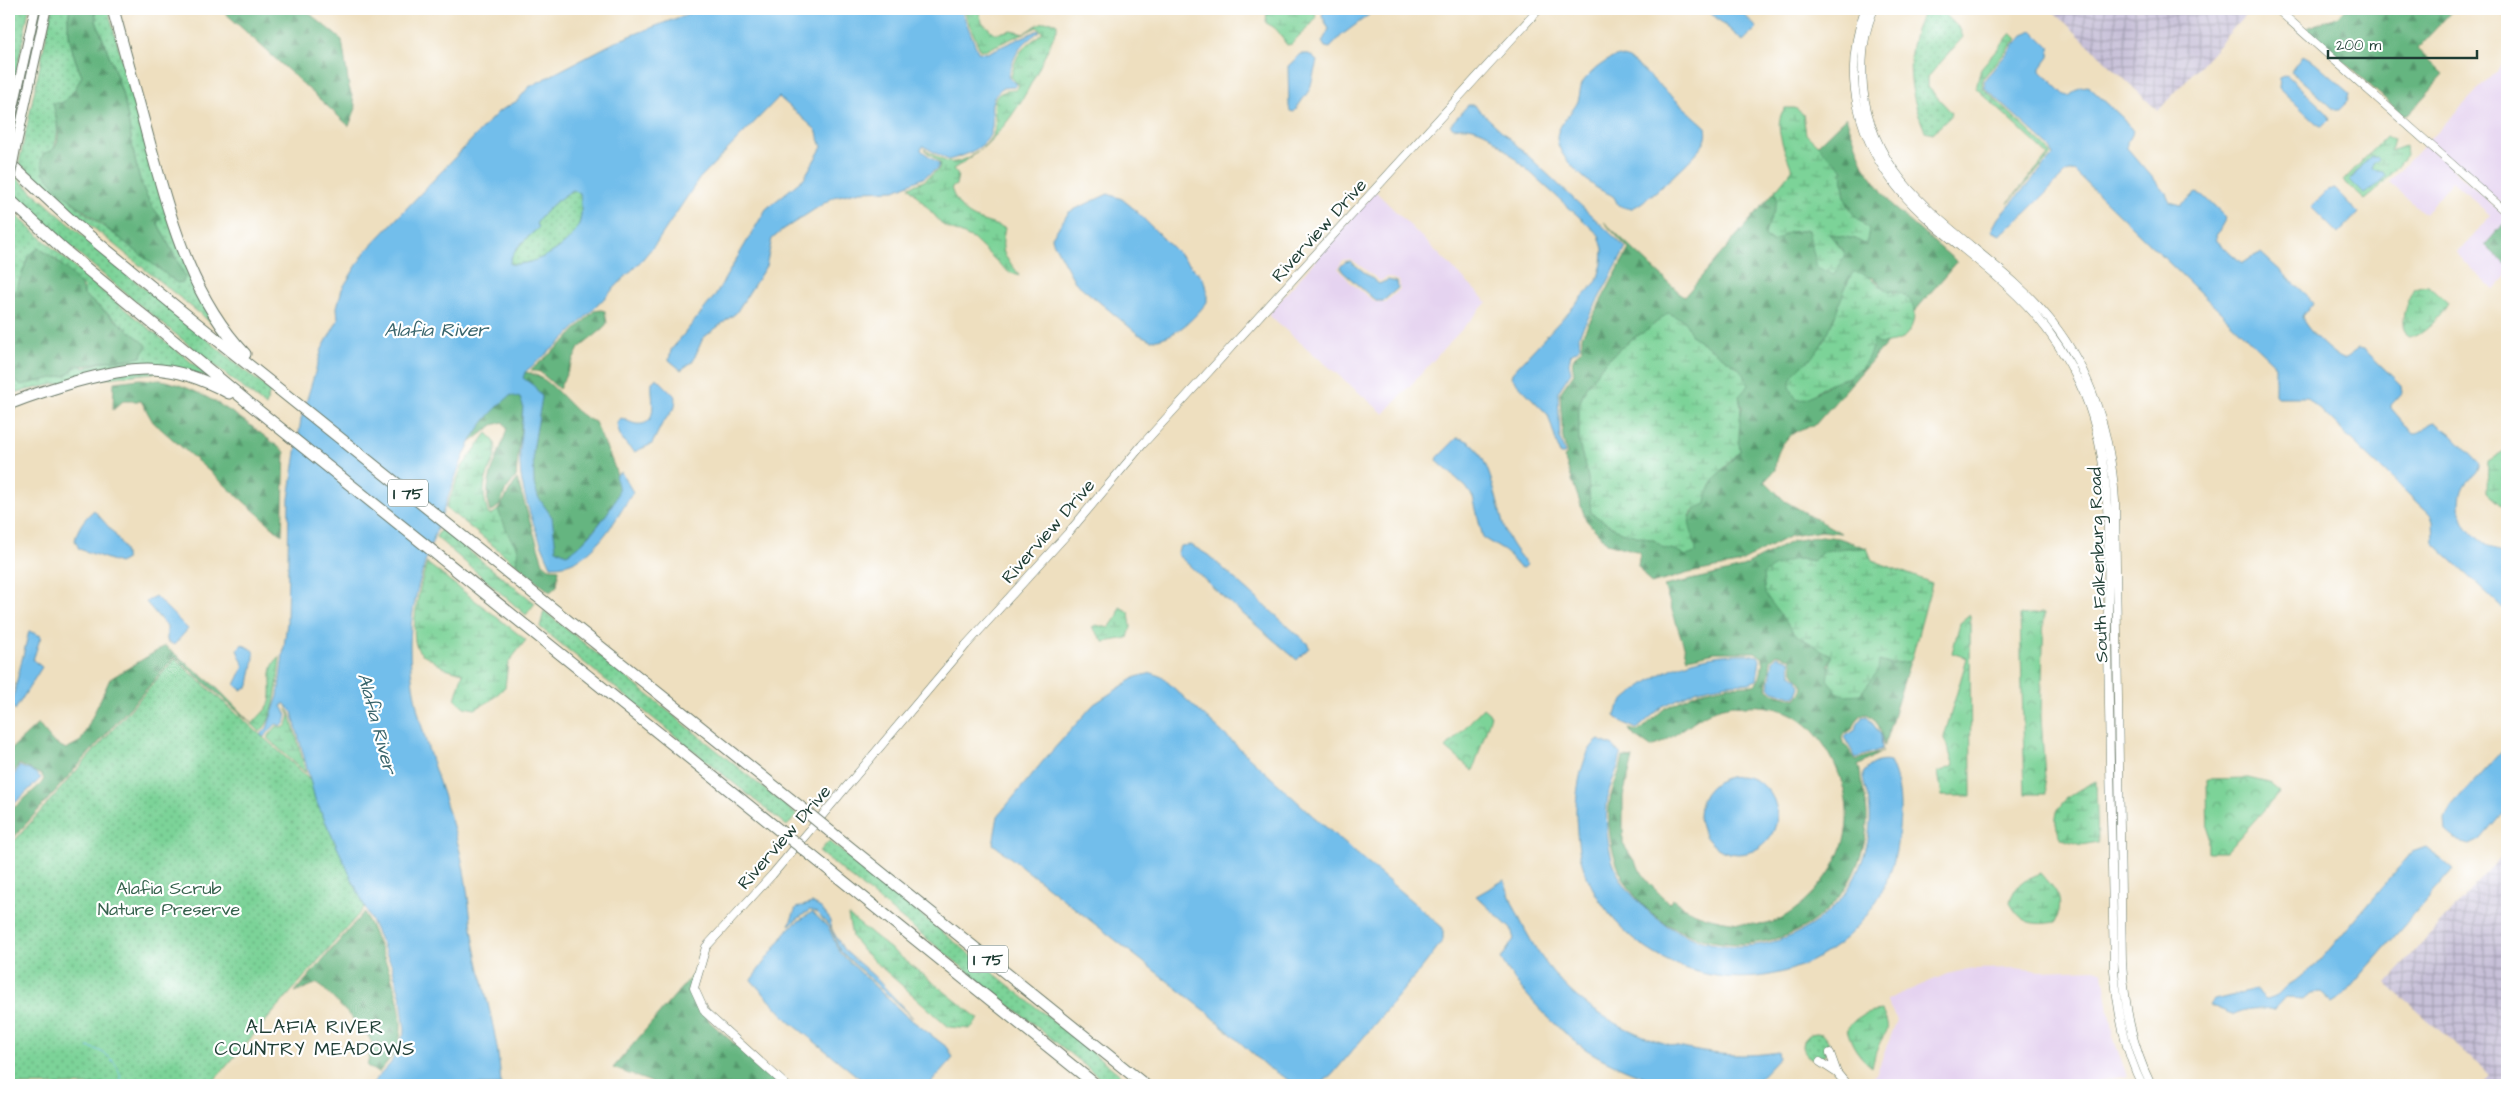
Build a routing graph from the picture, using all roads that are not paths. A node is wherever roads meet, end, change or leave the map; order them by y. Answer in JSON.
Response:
{"nodes":[{"id":1,"x":35,"y":9,"type":"edge"},
{"id":2,"x":46,"y":9,"type":"edge"},
{"id":3,"x":113,"y":9,"type":"edge"},
{"id":4,"x":1539,"y":9,"type":"edge"},
{"id":5,"x":1865,"y":9,"type":"edge"},
{"id":6,"x":1874,"y":9,"type":"edge"},
{"id":7,"x":2277,"y":9,"type":"edge"},
{"id":8,"x":9,"y":128,"type":"edge"},
{"id":9,"x":9,"y":163,"type":"edge"},
{"id":10,"x":9,"y":182,"type":"edge"},
{"id":11,"x":9,"y":199,"type":"edge"},
{"id":12,"x":2507,"y":213,"type":"edge"},
{"id":13,"x":1938,"y":222,"type":"junction"},
{"id":14,"x":268,"y":380,"type":"junction"},
{"id":15,"x":58,"y":387,"type":"junction"},
{"id":16,"x":9,"y":396,"type":"edge"},
{"id":17,"x":9,"y":404,"type":"edge"},
{"id":18,"x":250,"y":404,"type":"junction"},
{"id":19,"x":2113,"y":714,"type":"junction"},
{"id":20,"x":1830,"y":1053,"type":"dead end"},
{"id":21,"x":1820,"y":1062,"type":"dead end"},
{"id":22,"x":2132,"y":1063,"type":"junction"},
{"id":23,"x":1837,"y":1073,"type":"junction"},
{"id":24,"x":786,"y":1085,"type":"edge"},
{"id":25,"x":1096,"y":1085,"type":"edge"},
{"id":26,"x":1145,"y":1085,"type":"edge"},
{"id":27,"x":1847,"y":1085,"type":"edge"},
{"id":28,"x":2142,"y":1085,"type":"edge"},
{"id":29,"x":2150,"y":1085,"type":"edge"}],
"edges":[{"from":1,"to":8,"type":"main road"},
{"from":2,"to":10,"type":"main road","bridge":true},
{"from":3,"to":14,"type":"highway"},
{"from":4,"to":24,"type":"street","name":"Riverview Drive"},
{"from":5,"to":13,"type":"street","name":"South Falkenburg Road"},
{"from":6,"to":13,"type":"street","name":"South Falkenburg Road"},
{"from":7,"to":12,"type":"street"},
{"from":9,"to":14,"type":"highway","number":"I 75"},
{"from":11,"to":18,"type":"highway","number":"I 75"},
{"from":13,"to":19,"type":"street","name":"South Falkenburg Road"},
{"from":14,"to":26,"type":"highway","number":"I 75","bridge":true},
{"from":15,"to":16,"type":"highway"},
{"from":15,"to":17,"type":"highway"},
{"from":15,"to":18,"type":"highway"},
{"from":18,"to":25,"type":"highway","number":"I 75","bridge":true},
{"from":19,"to":22,"type":"street","name":"South Falkenburg Road"},
{"from":19,"to":29,"type":"street","name":"South Falkenburg Road"},
{"from":20,"to":23,"type":"street"},
{"from":21,"to":23,"type":"street"},
{"from":22,"to":28,"type":"street","name":"South Falkenburg Road"},
{"from":22,"to":29,"type":"street"},
{"from":23,"to":27,"type":"street"}]}
